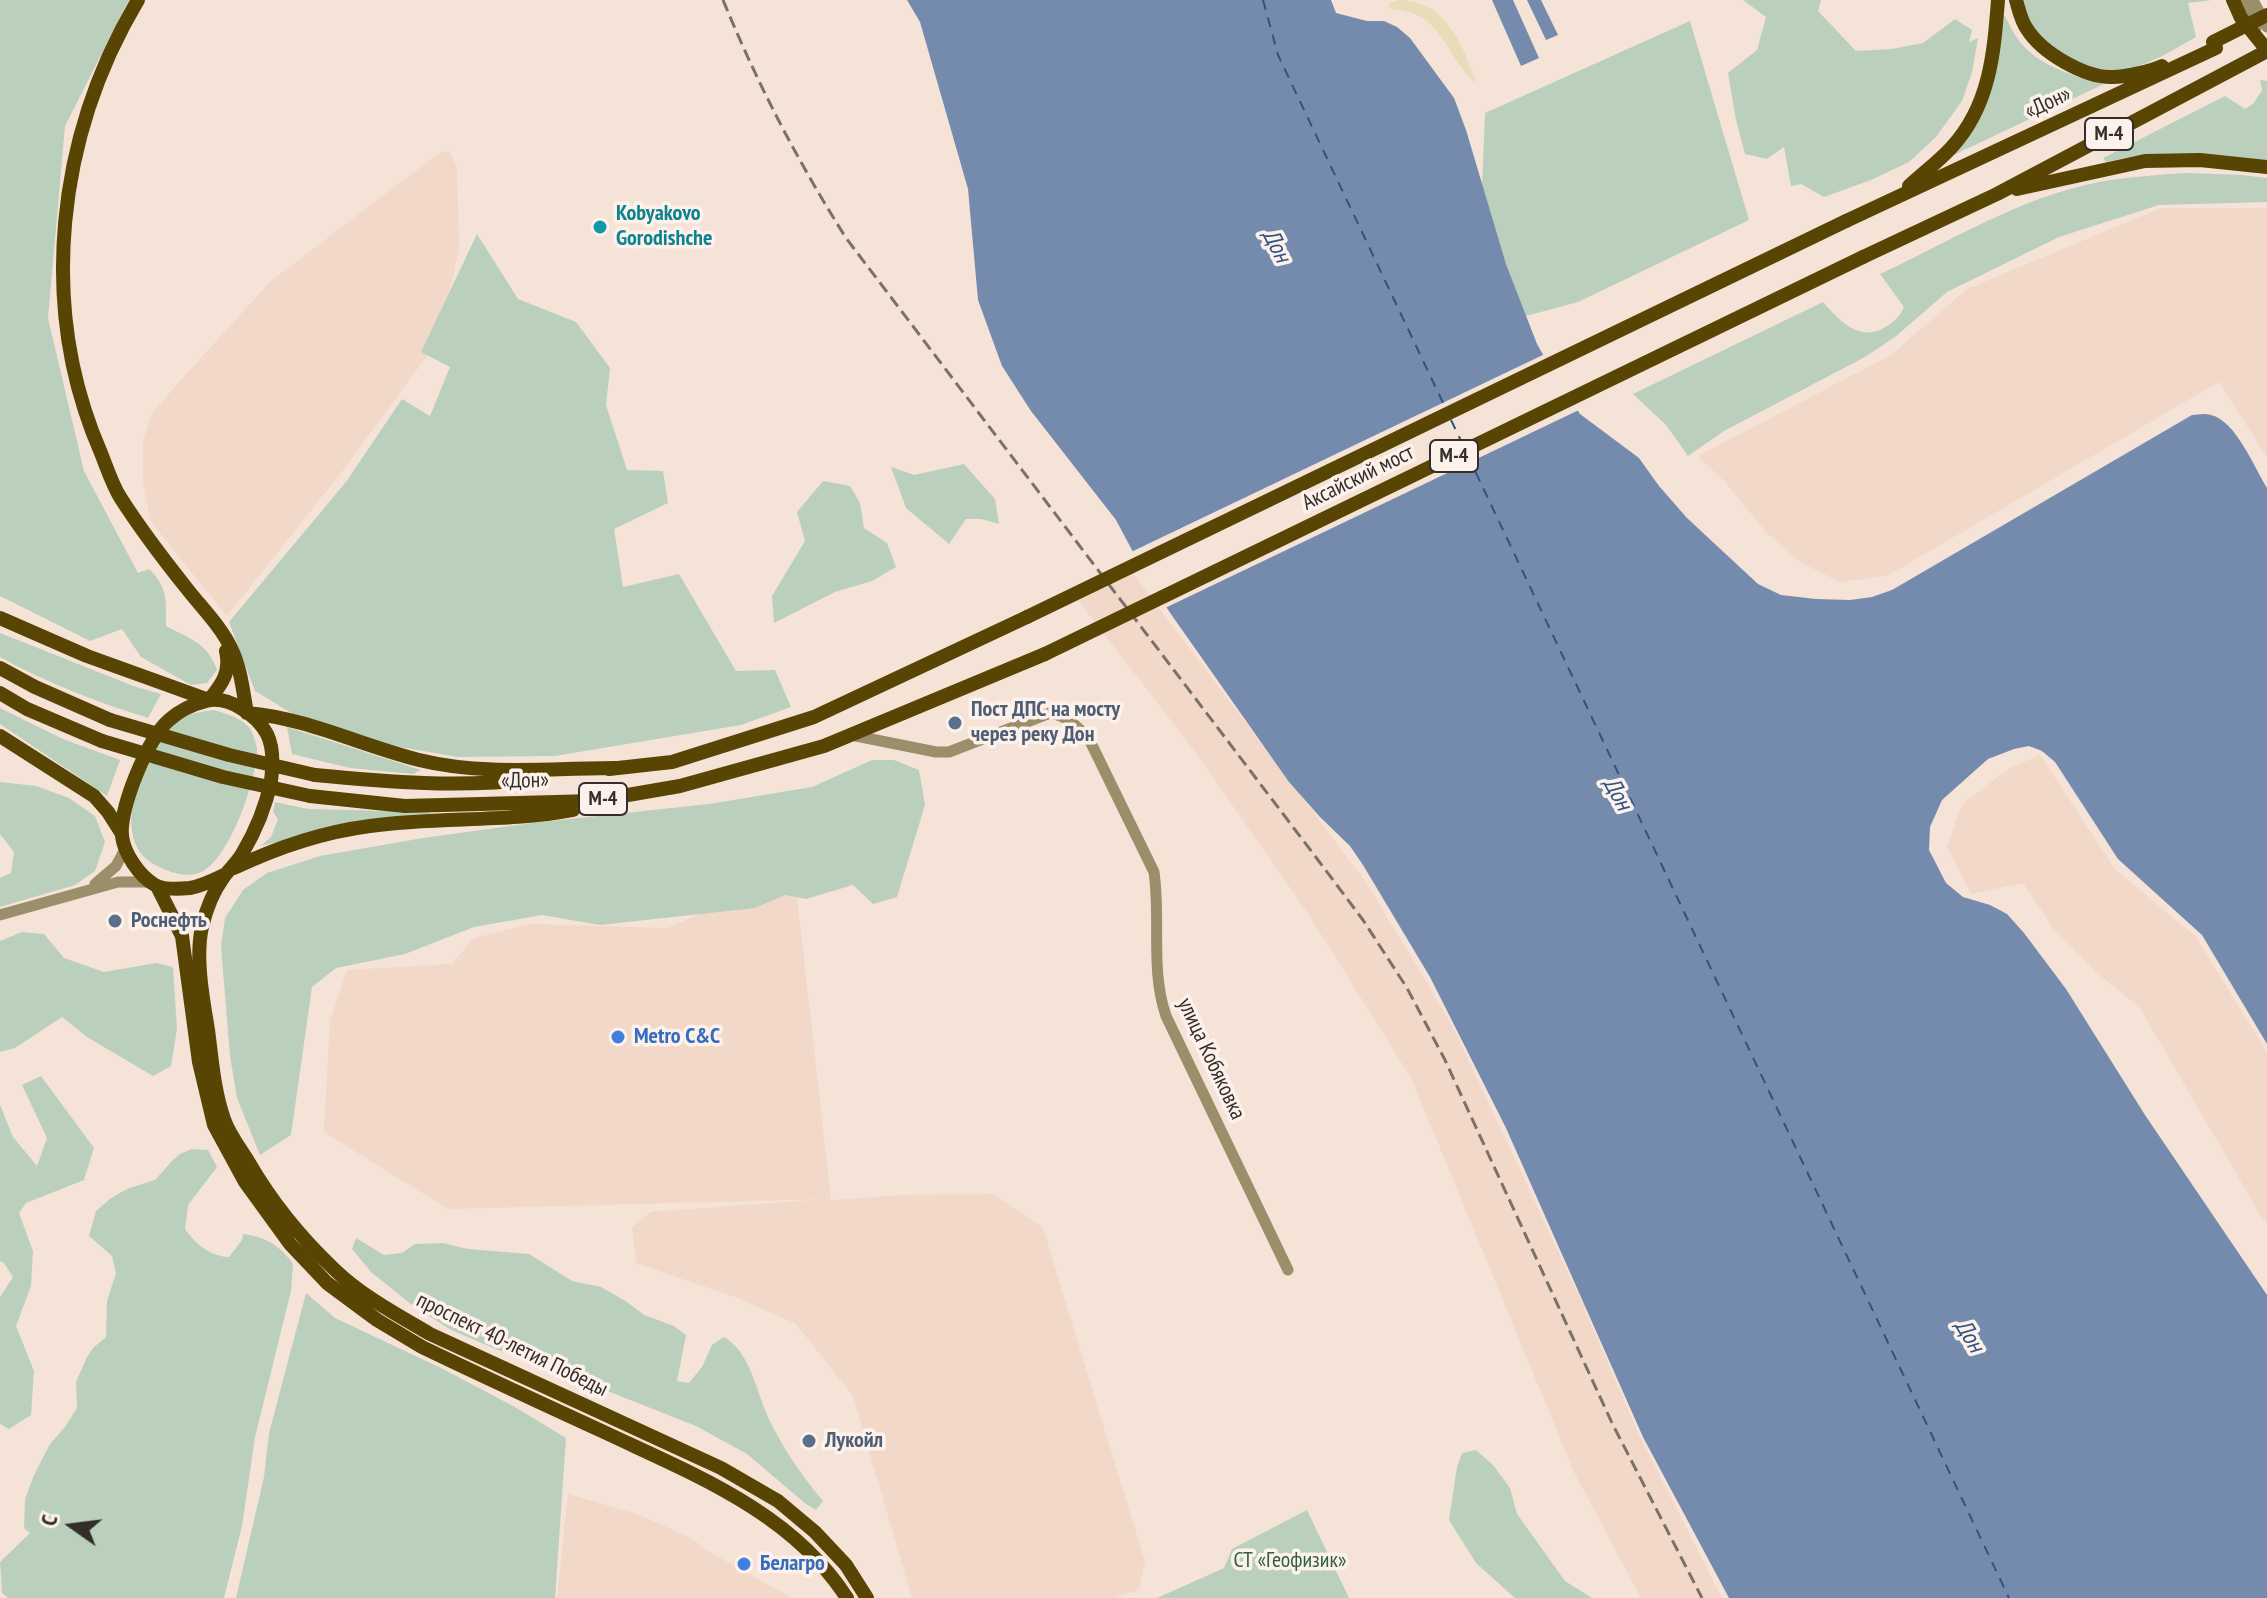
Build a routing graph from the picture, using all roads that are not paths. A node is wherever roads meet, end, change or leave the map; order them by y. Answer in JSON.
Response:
{"nodes":[{"id":1,"x":138,"y":0,"type":"edge"},
{"id":2,"x":1998,"y":0,"type":"edge"},
{"id":3,"x":2016,"y":0,"type":"edge"},
{"id":4,"x":2233,"y":0,"type":"edge"},
{"id":5,"x":2241,"y":0,"type":"edge"},
{"id":6,"x":2253,"y":0,"type":"edge"},
{"id":7,"x":2267,"y":15,"type":"edge"},
{"id":8,"x":2267,"y":25,"type":"edge"},
{"id":9,"x":2214,"y":45,"type":"junction"},
{"id":10,"x":2267,"y":49,"type":"edge"},
{"id":11,"x":2267,"y":57,"type":"edge"},
{"id":12,"x":2222,"y":76,"type":"junction"},
{"id":13,"x":2267,"y":167,"type":"edge"},
{"id":14,"x":1997,"y":194,"type":"junction"},
{"id":15,"x":1894,"y":199,"type":"junction"},
{"id":16,"x":1846,"y":221,"type":"joint"},
{"id":17,"x":1027,"y":617,"type":"joint"},
{"id":18,"x":0,"y":618,"type":"edge"},
{"id":19,"x":220,"y":630,"type":"junction"},
{"id":20,"x":1045,"y":654,"type":"joint"},
{"id":21,"x":0,"y":668,"type":"edge"},
{"id":22,"x":0,"y":693,"type":"edge"},
{"id":23,"x":209,"y":700,"type":"junction"},
{"id":24,"x":247,"y":713,"type":"junction"},
{"id":25,"x":851,"y":735,"type":"junction"},
{"id":26,"x":0,"y":736,"type":"edge"},
{"id":27,"x":616,"y":768,"type":"junction"},
{"id":28,"x":593,"y":801,"type":"junction"},
{"id":29,"x":124,"y":842,"type":"junction"},
{"id":30,"x":227,"y":873,"type":"junction"},
{"id":31,"x":154,"y":884,"type":"junction"},
{"id":32,"x":85,"y":891,"type":"junction"},
{"id":33,"x":0,"y":915,"type":"edge"},
{"id":34,"x":1288,"y":1270,"type":"dead end"},
{"id":35,"x":847,"y":1598,"type":"edge"},
{"id":36,"x":867,"y":1598,"type":"edge"}],
"edges":[{"from":1,"to":19,"type":"main road"},
{"from":2,"to":15,"type":"main road"},
{"from":3,"to":9,"type":"main road"},
{"from":4,"to":10,"type":"main road"},
{"from":5,"to":10,"type":"street"},
{"from":6,"to":8,"type":"street"},
{"from":7,"to":9,"type":"main road","bridge":true},
{"from":8,"to":9,"type":"main road","name":"«Дон»","number":"М-4"},
{"from":9,"to":15,"type":"main road","name":"«Дон»","number":"М-4"},
{"from":10,"to":12,"type":"main road"},
{"from":11,"to":12,"type":"main road"},
{"from":12,"to":14,"type":"main road","number":"М-4"},
{"from":13,"to":14,"type":"main road"},
{"from":14,"to":20,"type":"main road","name":"Аксайский мост","number":"М-4","bridge":true},
{"from":15,"to":16,"type":"main road","name":"«Дон»","number":"М-4"},
{"from":16,"to":17,"type":"main road","name":"Аксайский мост","number":"М-4","bridge":true},
{"from":17,"to":27,"type":"main road","name":"«Дон»","number":"М-4"},
{"from":18,"to":23,"type":"main road"},
{"from":19,"to":23,"type":"main road"},
{"from":19,"to":24,"type":"main road"},
{"from":20,"to":25,"type":"main road","name":"«Дон»","number":"М-4"},
{"from":21,"to":27,"type":"main road","name":"«Дон»","number":"М-4","bridge":true},
{"from":22,"to":28,"type":"main road","name":"«Дон»","number":"М-4","bridge":true},
{"from":23,"to":24,"type":"main road"},
{"from":23,"to":29,"type":"main road"},
{"from":24,"to":27,"type":"main road"},
{"from":24,"to":30,"type":"main road"},
{"from":25,"to":28,"type":"main road","name":"«Дон»","number":"М-4"},
{"from":25,"to":34,"type":"street","name":"улица Кобяковка"},
{"from":26,"to":29,"type":"main road"},
{"from":28,"to":30,"type":"main road"},
{"from":29,"to":31,"type":"main road"},
{"from":29,"to":32,"type":"street"},
{"from":30,"to":31,"type":"main road"},
{"from":30,"to":36,"type":"main road","name":"проспект 40-летия Победы"},
{"from":31,"to":32,"type":"street"},
{"from":31,"to":35,"type":"main road","name":"проспект 40-летия Победы"},
{"from":32,"to":33,"type":"street"}]}
